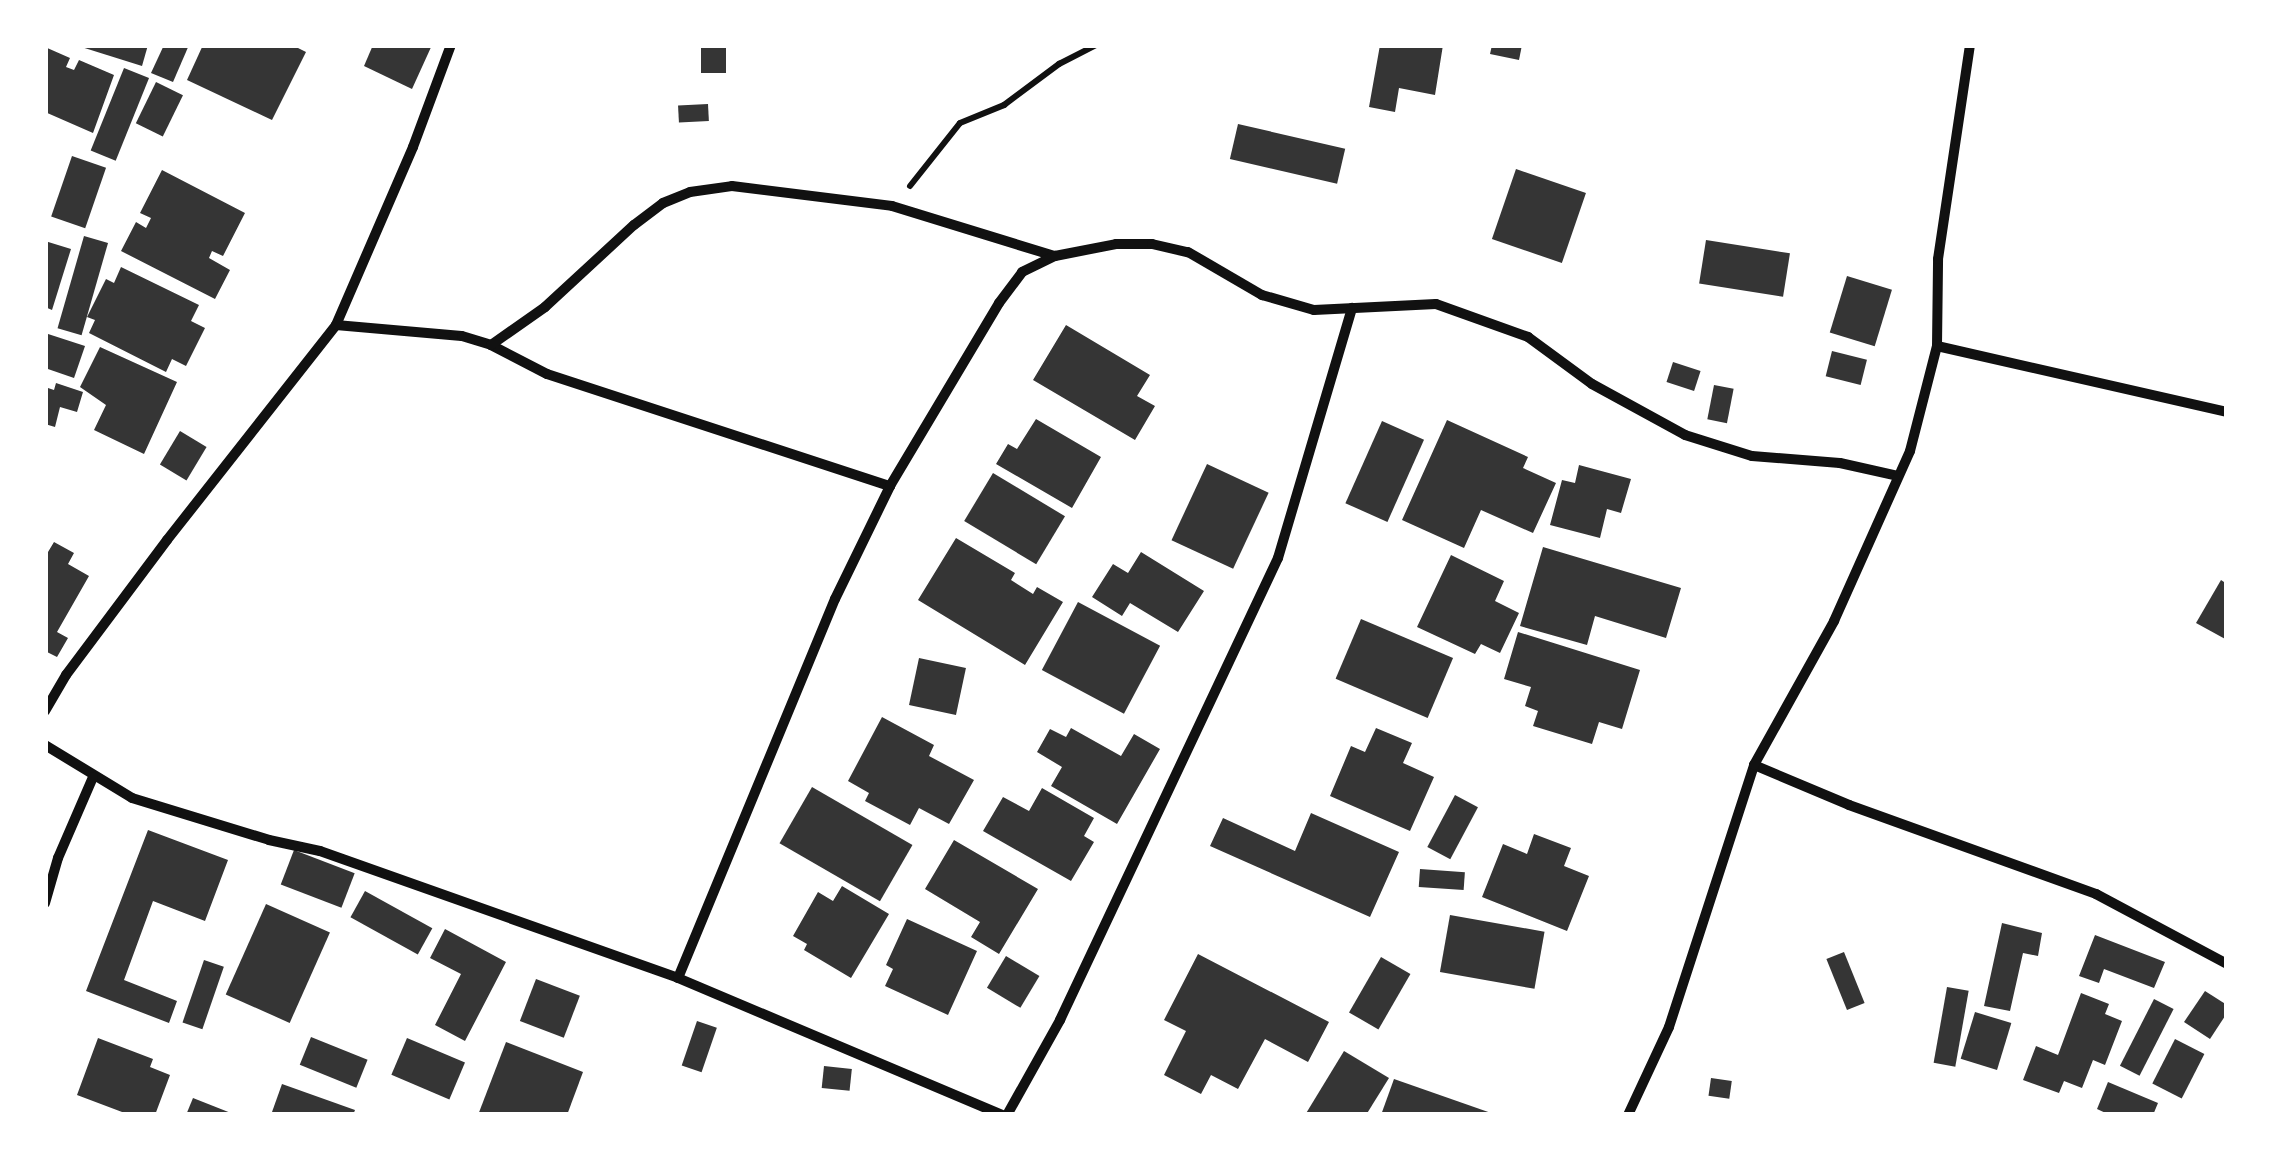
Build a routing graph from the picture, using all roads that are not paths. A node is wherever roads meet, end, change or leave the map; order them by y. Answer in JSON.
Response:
{"nodes":[{"id":1,"x":452,"y":45,"type":"edge"},
{"id":2,"x":1970,"y":45,"type":"edge"},
{"id":3,"x":1055,"y":256,"type":"junction"},
{"id":4,"x":1352,"y":308,"type":"junction"},
{"id":5,"x":336,"y":325,"type":"junction"},
{"id":6,"x":491,"y":345,"type":"junction"},
{"id":7,"x":1937,"y":346,"type":"junction"},
{"id":8,"x":2227,"y":412,"type":"edge"},
{"id":9,"x":1898,"y":476,"type":"junction"},
{"id":10,"x":890,"y":486,"type":"junction"},
{"id":11,"x":45,"y":711,"type":"edge"},
{"id":12,"x":45,"y":744,"type":"edge"},
{"id":13,"x":1754,"y":764,"type":"junction"},
{"id":14,"x":94,"y":777,"type":"junction"},
{"id":15,"x":45,"y":903,"type":"edge"},
{"id":16,"x":2227,"y":964,"type":"edge"},
{"id":17,"x":678,"y":978,"type":"junction"},
{"id":18,"x":1005,"y":1115,"type":"edge"},
{"id":19,"x":1628,"y":1115,"type":"edge"}],
"edges":[{"from":1,"to":5,"type":"street"},
{"from":2,"to":7,"type":"street"},
{"from":3,"to":4,"type":"street"},
{"from":3,"to":6,"type":"street"},
{"from":3,"to":10,"type":"street"},
{"from":4,"to":9,"type":"street"},
{"from":4,"to":18,"type":"street"},
{"from":5,"to":6,"type":"street"},
{"from":5,"to":11,"type":"street"},
{"from":6,"to":10,"type":"street"},
{"from":7,"to":8,"type":"street"},
{"from":7,"to":9,"type":"street"},
{"from":9,"to":13,"type":"street"},
{"from":10,"to":17,"type":"street"},
{"from":12,"to":14,"type":"street"},
{"from":13,"to":16,"type":"street"},
{"from":13,"to":19,"type":"street"},
{"from":14,"to":15,"type":"street"},
{"from":14,"to":17,"type":"street"},
{"from":17,"to":18,"type":"street"}]}
